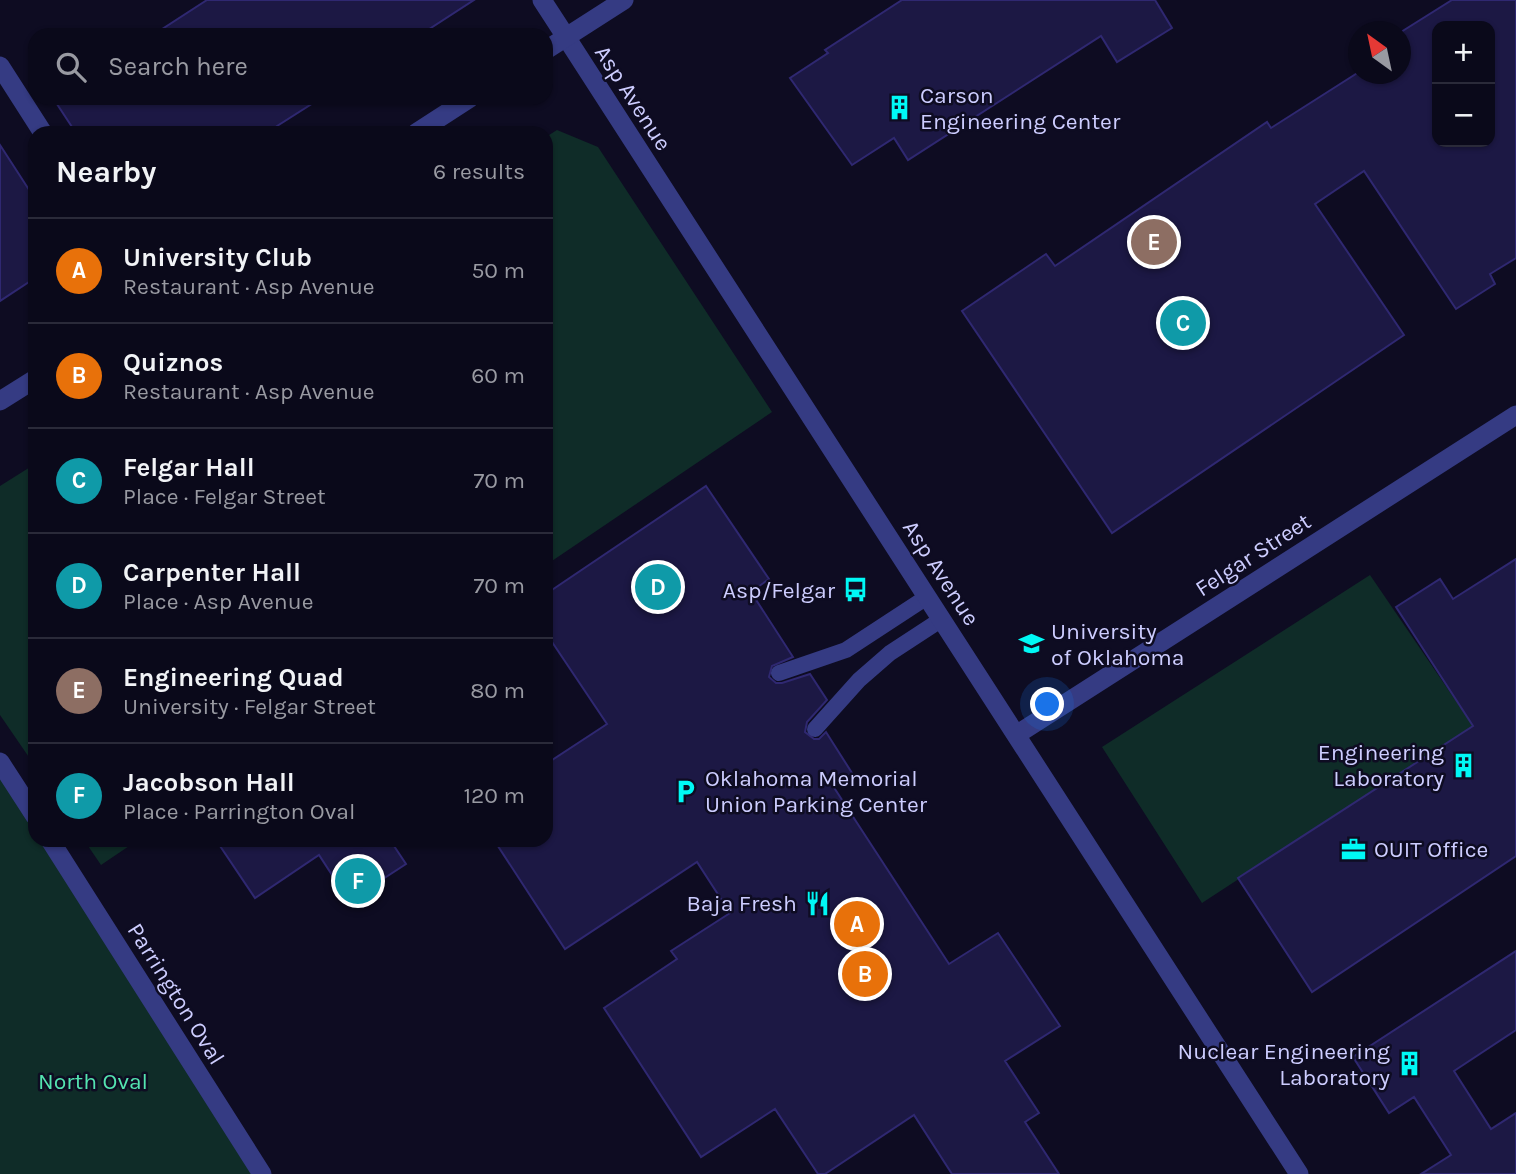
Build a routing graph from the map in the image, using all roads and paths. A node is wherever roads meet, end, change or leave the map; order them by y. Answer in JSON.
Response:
{"nodes":[{"id":1,"x":542,"y":0,"type":"edge"},
{"id":2,"x":624,"y":0,"type":"edge"},
{"id":3,"x":566,"y":37,"type":"junction"},
{"id":4,"x":553,"y":45,"type":"edge"},
{"id":5,"x":0,"y":66,"type":"edge"},
{"id":6,"x":459,"y":105,"type":"edge"},
{"id":7,"x":39,"y":126,"type":"edge"},
{"id":8,"x":427,"y":126,"type":"edge"},
{"id":9,"x":28,"y":383,"type":"edge"},
{"id":10,"x":0,"y":401,"type":"edge"},
{"id":11,"x":1516,"y":415,"type":"edge"},
{"id":12,"x":927,"y":597,"type":"junction"},
{"id":13,"x":942,"y":619,"type":"junction"},
{"id":14,"x":779,"y":673,"type":"dead end"},
{"id":15,"x":815,"y":729,"type":"dead end"},
{"id":16,"x":1016,"y":736,"type":"junction"},
{"id":17,"x":0,"y":762,"type":"edge"},
{"id":18,"x":28,"y":805,"type":"edge"},
{"id":19,"x":54,"y":847,"type":"edge"},
{"id":20,"x":262,"y":1174,"type":"edge"},
{"id":21,"x":1299,"y":1174,"type":"edge"}],
"edges":[{"from":1,"to":3,"type":"street","name":"Asp Avenue"},
{"from":2,"to":3,"type":"street"},
{"from":3,"to":4,"type":"street"},
{"from":3,"to":12,"type":"street","name":"Asp Avenue"},
{"from":5,"to":7,"type":"street"},
{"from":6,"to":8,"type":"street"},
{"from":9,"to":10,"type":"street"},
{"from":11,"to":16,"type":"street","name":"Felgar Street"},
{"from":12,"to":13,"type":"street","name":"Asp Avenue"},
{"from":12,"to":14,"type":"lane"},
{"from":13,"to":15,"type":"lane"},
{"from":13,"to":16,"type":"street","name":"Asp Avenue"},
{"from":16,"to":21,"type":"street","name":"Asp Avenue"},
{"from":17,"to":18,"type":"street"},
{"from":19,"to":20,"type":"street","name":"Parrington Oval"}]}
